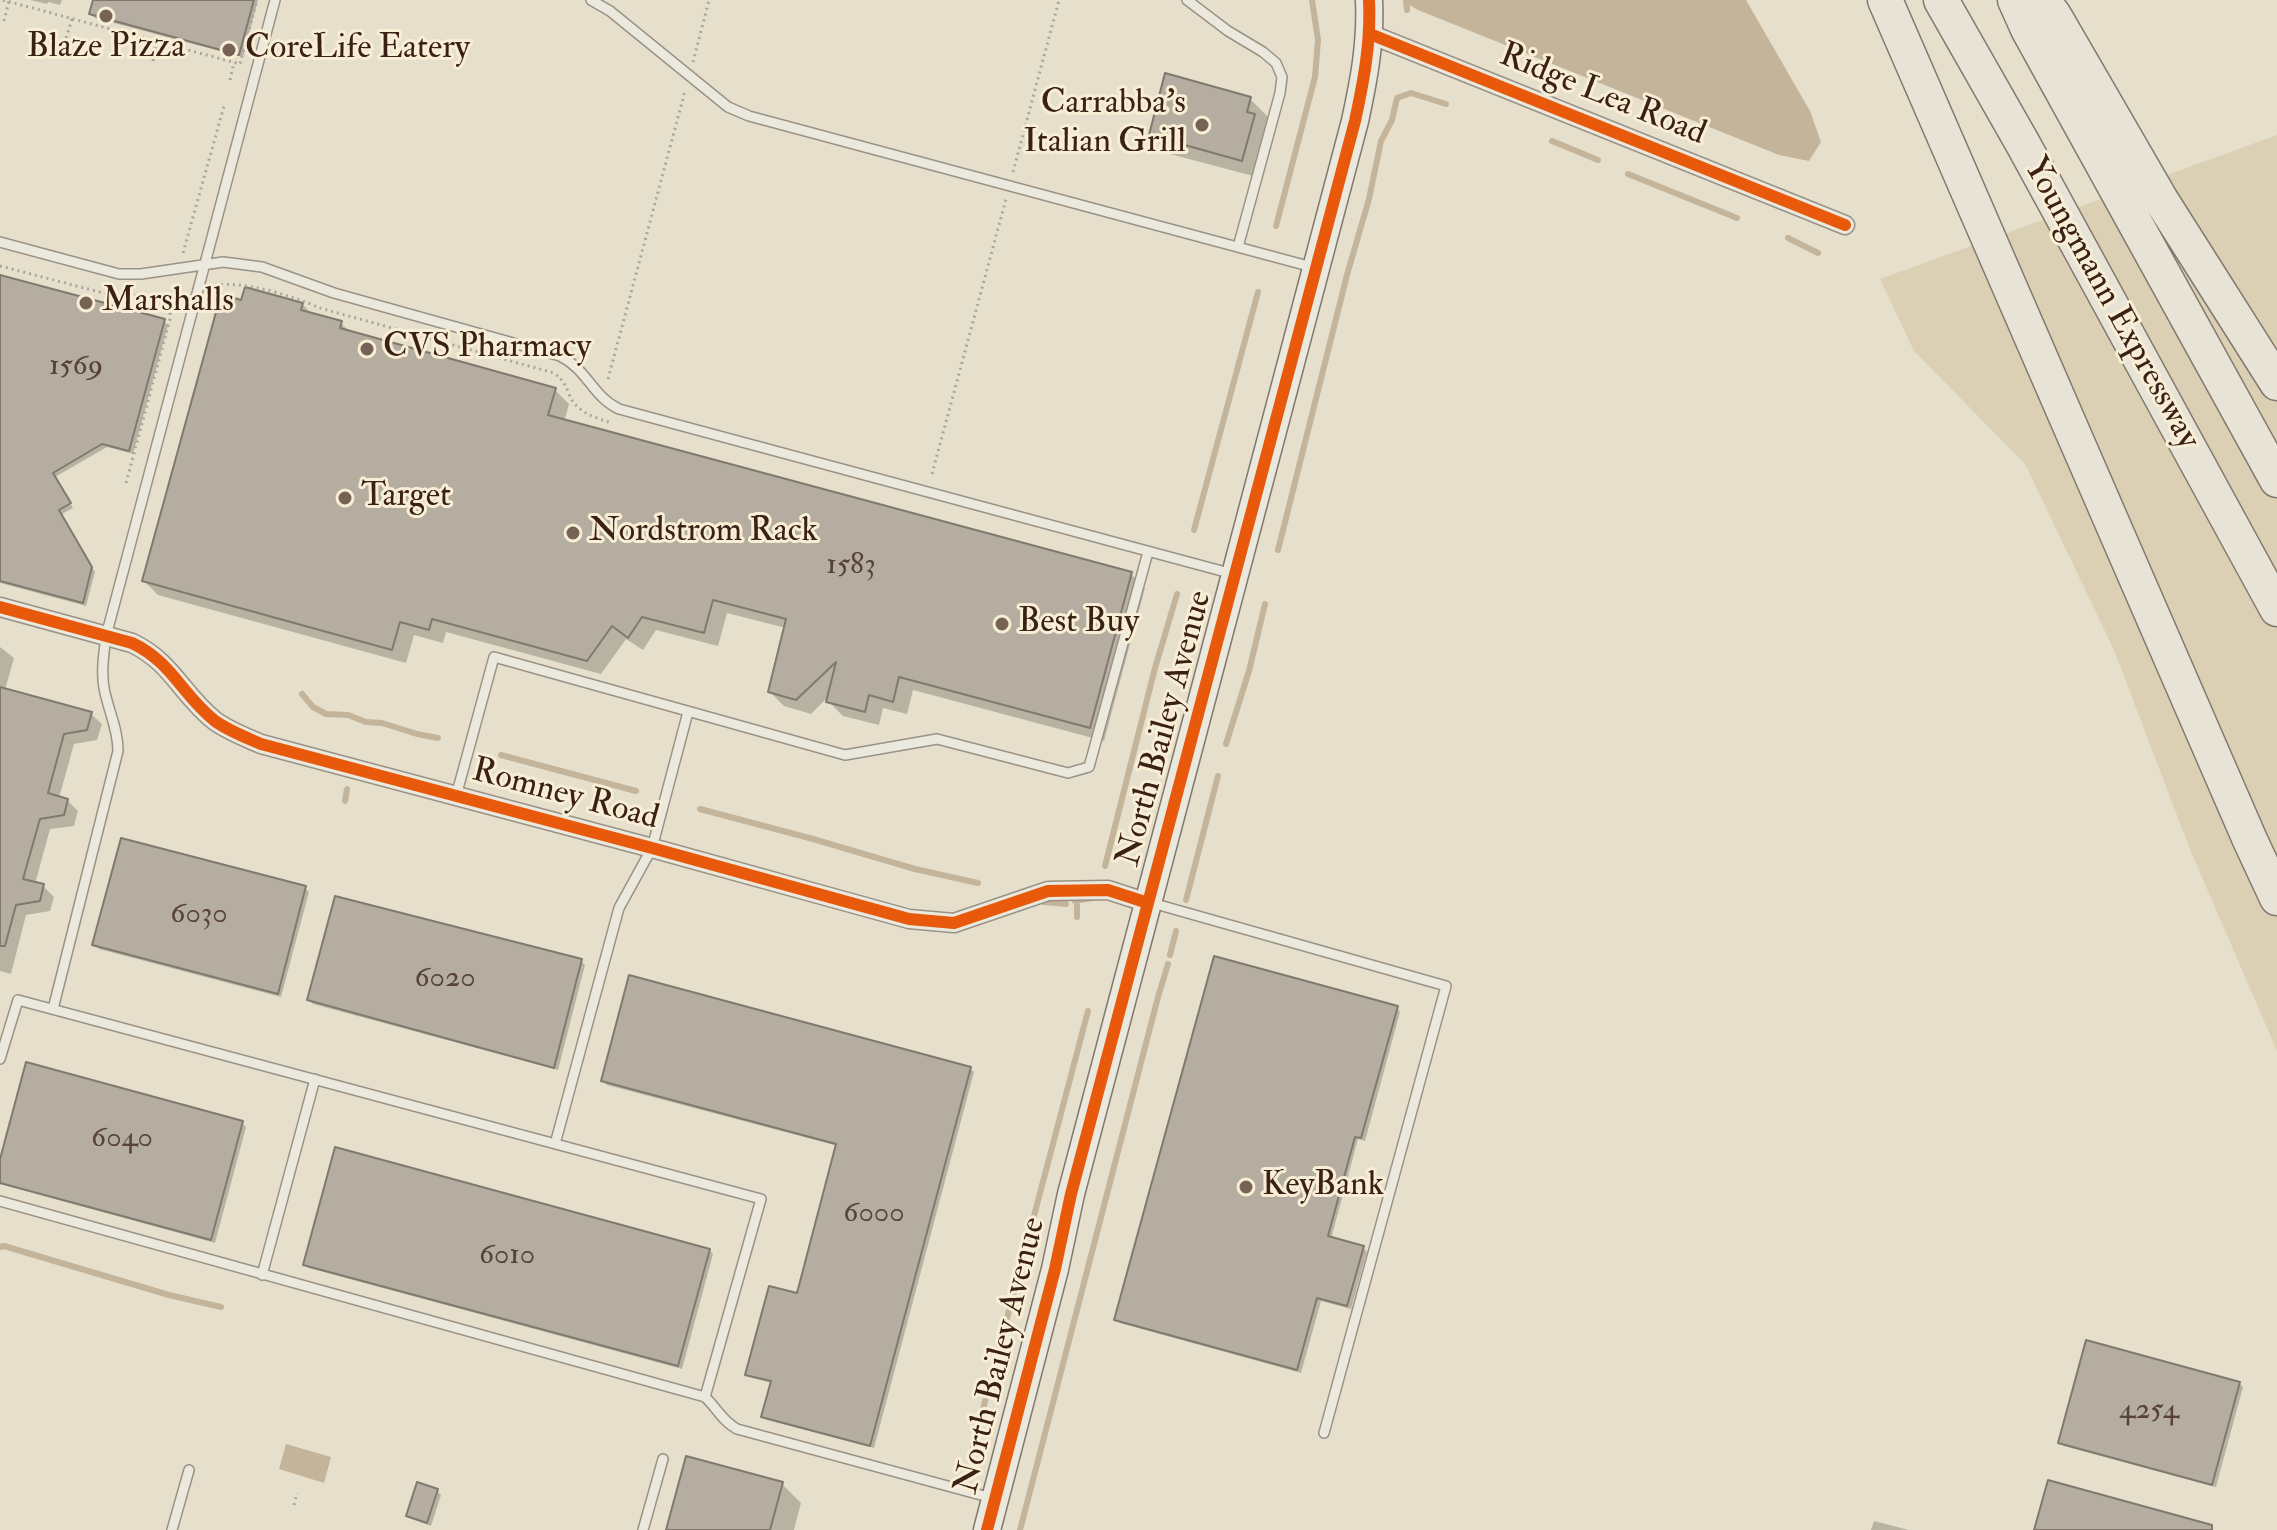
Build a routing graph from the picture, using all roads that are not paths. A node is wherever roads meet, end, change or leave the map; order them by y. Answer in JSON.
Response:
{"nodes":[{"id":1,"x":275,"y":0,"type":"edge"},
{"id":2,"x":591,"y":0,"type":"edge"},
{"id":3,"x":1187,"y":0,"type":"edge"},
{"id":4,"x":1369,"y":0,"type":"edge"},
{"id":5,"x":1885,"y":0,"type":"edge"},
{"id":6,"x":1941,"y":0,"type":"edge"},
{"id":7,"x":2015,"y":0,"type":"edge"},
{"id":8,"x":2043,"y":0,"type":"edge"},
{"id":9,"x":1370,"y":34,"type":"junction"},
{"id":10,"x":1845,"y":225,"type":"dead end"},
{"id":11,"x":0,"y":242,"type":"edge"},
{"id":12,"x":1238,"y":247,"type":"junction"},
{"id":13,"x":205,"y":265,"type":"junction"},
{"id":14,"x":1316,"y":268,"type":"junction"},
{"id":15,"x":2277,"y":383,"type":"edge"},
{"id":16,"x":2277,"y":480,"type":"edge"},
{"id":17,"x":1148,"y":552,"type":"junction"},
{"id":18,"x":1236,"y":575,"type":"junction"},
{"id":19,"x":2274,"y":596,"type":"edge"},
{"id":20,"x":0,"y":607,"type":"edge"},
{"id":21,"x":106,"y":636,"type":"junction"},
{"id":22,"x":688,"y":712,"type":"junction"},
{"id":23,"x":456,"y":796,"type":"junction"},
{"id":24,"x":652,"y":848,"type":"junction"},
{"id":25,"x":2277,"y":898,"type":"edge"},
{"id":26,"x":1148,"y":903,"type":"junction"},
{"id":27,"x":53,"y":1009,"type":"junction"},
{"id":28,"x":0,"y":1059,"type":"edge"},
{"id":29,"x":315,"y":1079,"type":"junction"},
{"id":30,"x":555,"y":1144,"type":"junction"},
{"id":31,"x":0,"y":1201,"type":"edge"},
{"id":32,"x":262,"y":1275,"type":"junction"},
{"id":33,"x":705,"y":1397,"type":"junction"},
{"id":34,"x":1324,"y":1433,"type":"dead end"},
{"id":35,"x":663,"y":1459,"type":"dead end"},
{"id":36,"x":189,"y":1470,"type":"dead end"},
{"id":37,"x":995,"y":1499,"type":"junction"},
{"id":38,"x":172,"y":1530,"type":"edge"},
{"id":39,"x":643,"y":1530,"type":"edge"},
{"id":40,"x":987,"y":1530,"type":"edge"}],
"edges":[{"from":1,"to":13,"type":"lane"},
{"from":2,"to":12,"type":"lane"},
{"from":3,"to":12,"type":"lane"},
{"from":4,"to":9,"type":"street"},
{"from":5,"to":25,"type":"highway"},
{"from":6,"to":19,"type":"highway","name":"Youngmann Expressway"},
{"from":7,"to":16,"type":"highway","name":"Youngmann Expressway"},
{"from":8,"to":15,"type":"highway"},
{"from":9,"to":10,"type":"street","name":"Ridge Lea Road"},
{"from":9,"to":14,"type":"street","name":"North Bailey Avenue"},
{"from":11,"to":13,"type":"lane"},
{"from":12,"to":14,"type":"lane"},
{"from":13,"to":17,"type":"lane"},
{"from":13,"to":21,"type":"lane"},
{"from":14,"to":18,"type":"street","name":"North Bailey Avenue"},
{"from":17,"to":18,"type":"lane"},
{"from":17,"to":22,"type":"lane"},
{"from":18,"to":26,"type":"street","name":"North Bailey Avenue"},
{"from":20,"to":21,"type":"street","name":"Romney Road"},
{"from":21,"to":23,"type":"street","name":"Romney Road"},
{"from":21,"to":27,"type":"lane"},
{"from":22,"to":23,"type":"lane"},
{"from":22,"to":24,"type":"lane"},
{"from":23,"to":24,"type":"street","name":"Romney Road"},
{"from":24,"to":26,"type":"street","name":"Romney Road"},
{"from":24,"to":30,"type":"lane"},
{"from":26,"to":34,"type":"lane"},
{"from":26,"to":37,"type":"street","name":"North Bailey Avenue"},
{"from":27,"to":28,"type":"lane"},
{"from":27,"to":29,"type":"lane"},
{"from":29,"to":30,"type":"lane"},
{"from":29,"to":32,"type":"lane"},
{"from":30,"to":33,"type":"lane"},
{"from":31,"to":32,"type":"lane"},
{"from":32,"to":33,"type":"lane"},
{"from":33,"to":37,"type":"lane"},
{"from":35,"to":39,"type":"lane"},
{"from":36,"to":38,"type":"lane"},
{"from":37,"to":40,"type":"street","name":"North Bailey Avenue"}]}
